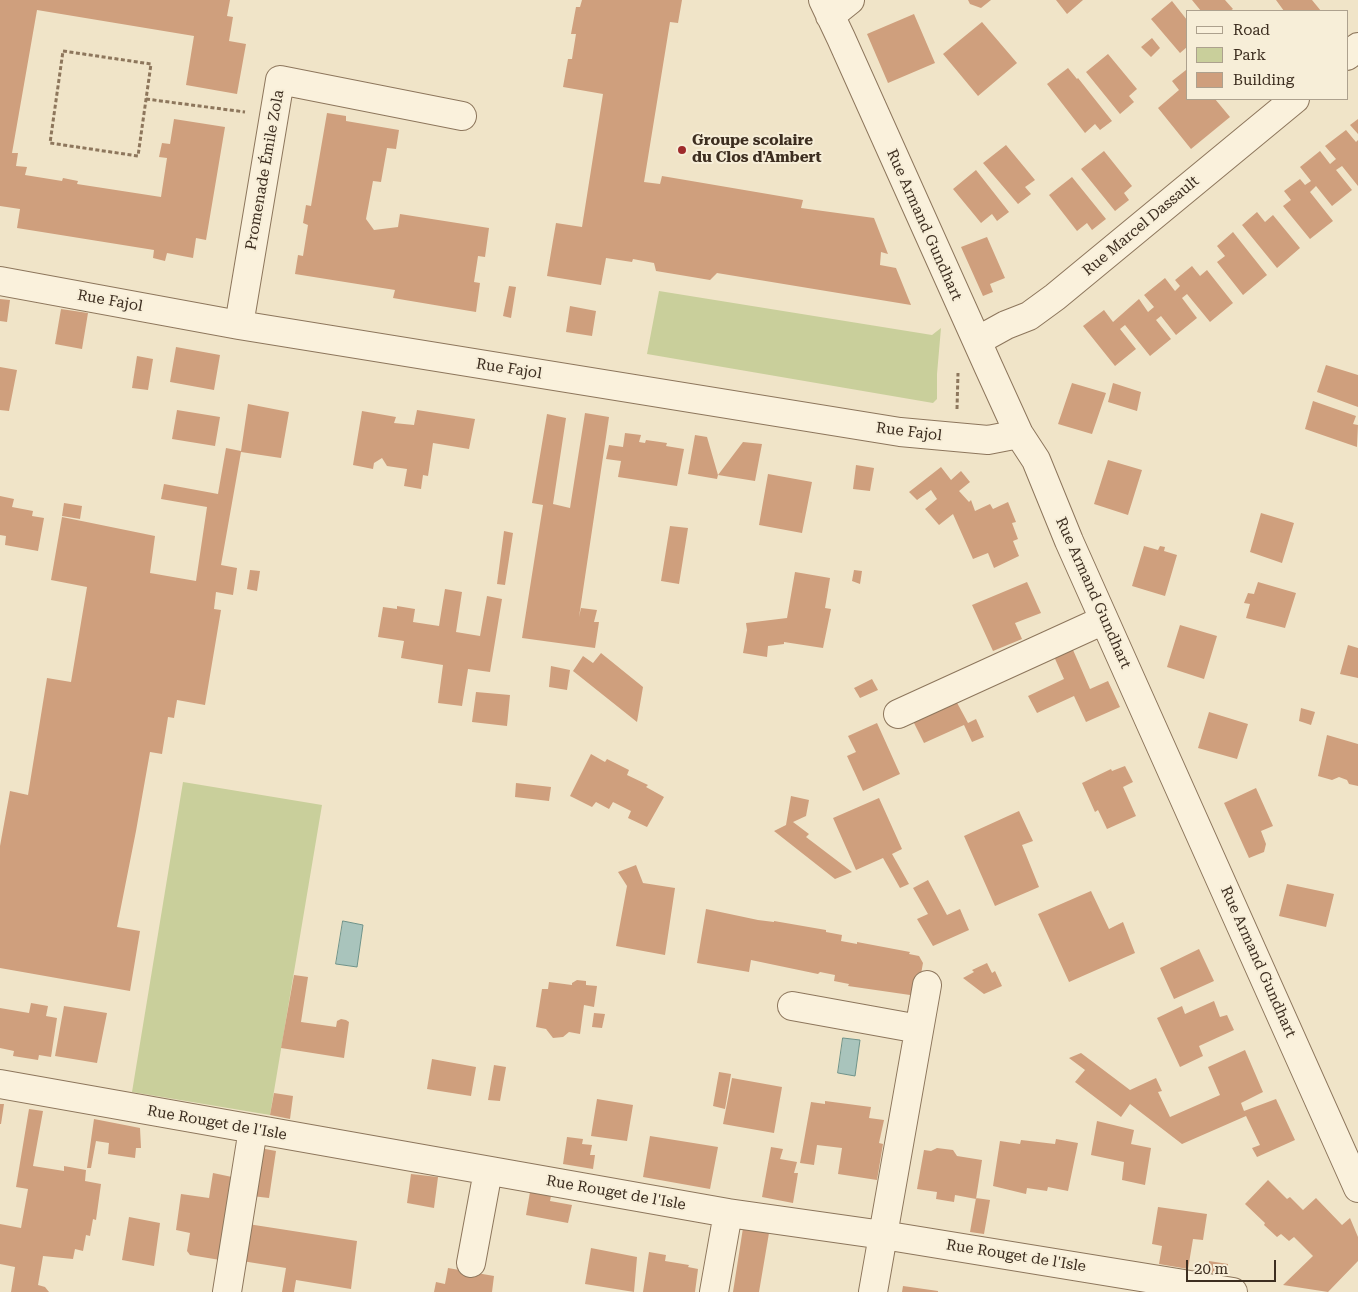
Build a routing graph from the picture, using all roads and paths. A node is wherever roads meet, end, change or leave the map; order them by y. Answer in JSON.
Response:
{"nodes":[{"id":1,"x":834,"y":5,"type":"edge"},
{"id":2,"x":1358,"y":47,"type":"edge"},
{"id":3,"x":1348,"y":55,"type":"edge"},
{"id":4,"x":146,"y":99,"type":"junction"},
{"id":5,"x":1294,"y":100,"type":"edge"},
{"id":6,"x":275,"y":116,"type":"junction"},
{"id":7,"x":462,"y":116,"type":"dead end"},
{"id":8,"x":0,"y":281,"type":"edge"},
{"id":9,"x":239,"y":325,"type":"junction"},
{"id":10,"x":977,"y":341,"type":"junction"},
{"id":11,"x":1019,"y":434,"type":"junction"},
{"id":12,"x":925,"y":435,"type":"junction"},
{"id":13,"x":1104,"y":620,"type":"junction"},
{"id":14,"x":898,"y":714,"type":"dead end"},
{"id":15,"x":928,"y":985,"type":"dead end"},
{"id":16,"x":792,"y":1006,"type":"dead end"},
{"id":17,"x":920,"y":1029,"type":"junction"},
{"id":18,"x":0,"y":1084,"type":"edge"},
{"id":19,"x":253,"y":1129,"type":"junction"},
{"id":20,"x":488,"y":1171,"type":"junction"},
{"id":21,"x":1358,"y":1188,"type":"edge"},
{"id":22,"x":728,"y":1214,"type":"junction"},
{"id":23,"x":883,"y":1234,"type":"junction"},
{"id":24,"x":471,"y":1264,"type":"dead end"},
{"id":25,"x":227,"y":1292,"type":"edge"},
{"id":26,"x":714,"y":1292,"type":"edge"},
{"id":27,"x":873,"y":1292,"type":"edge"},
{"id":28,"x":1233,"y":1292,"type":"edge"}],
"edges":[{"from":1,"to":10,"type":"street","name":"Rue Armand Gundhart"},
{"from":2,"to":3,"type":"street"},
{"from":4,"to":4,"type":"path"},
{"from":4,"to":6,"type":"path"},
{"from":5,"to":10,"type":"street","name":"Rue Marcel Dassault"},
{"from":6,"to":7,"type":"street","name":"Promenade Émile Zola"},
{"from":6,"to":9,"type":"street","name":"Promenade Émile Zola"},
{"from":8,"to":9,"type":"street","name":"Rue Fajol"},
{"from":9,"to":12,"type":"street","name":"Rue Fajol"},
{"from":10,"to":11,"type":"street","name":"Rue Armand Gundhart"},
{"from":10,"to":12,"type":"path"},
{"from":11,"to":12,"type":"street","name":"Rue Fajol"},
{"from":11,"to":13,"type":"street","name":"Rue Armand Gundhart"},
{"from":13,"to":14,"type":"street"},
{"from":13,"to":21,"type":"street","name":"Rue Armand Gundhart"},
{"from":15,"to":17,"type":"street"},
{"from":16,"to":17,"type":"street"},
{"from":17,"to":23,"type":"street"},
{"from":18,"to":19,"type":"street","name":"Rue Rouget de l'Isle"},
{"from":19,"to":20,"type":"street","name":"Rue Rouget de l'Isle"},
{"from":19,"to":25,"type":"street"},
{"from":20,"to":22,"type":"street","name":"Rue Rouget de l'Isle"},
{"from":20,"to":24,"type":"street"},
{"from":22,"to":23,"type":"street","name":"Rue Rouget de l'Isle"},
{"from":22,"to":26,"type":"street"},
{"from":23,"to":27,"type":"street"},
{"from":23,"to":28,"type":"street","name":"Rue Rouget de l'Isle"}]}
